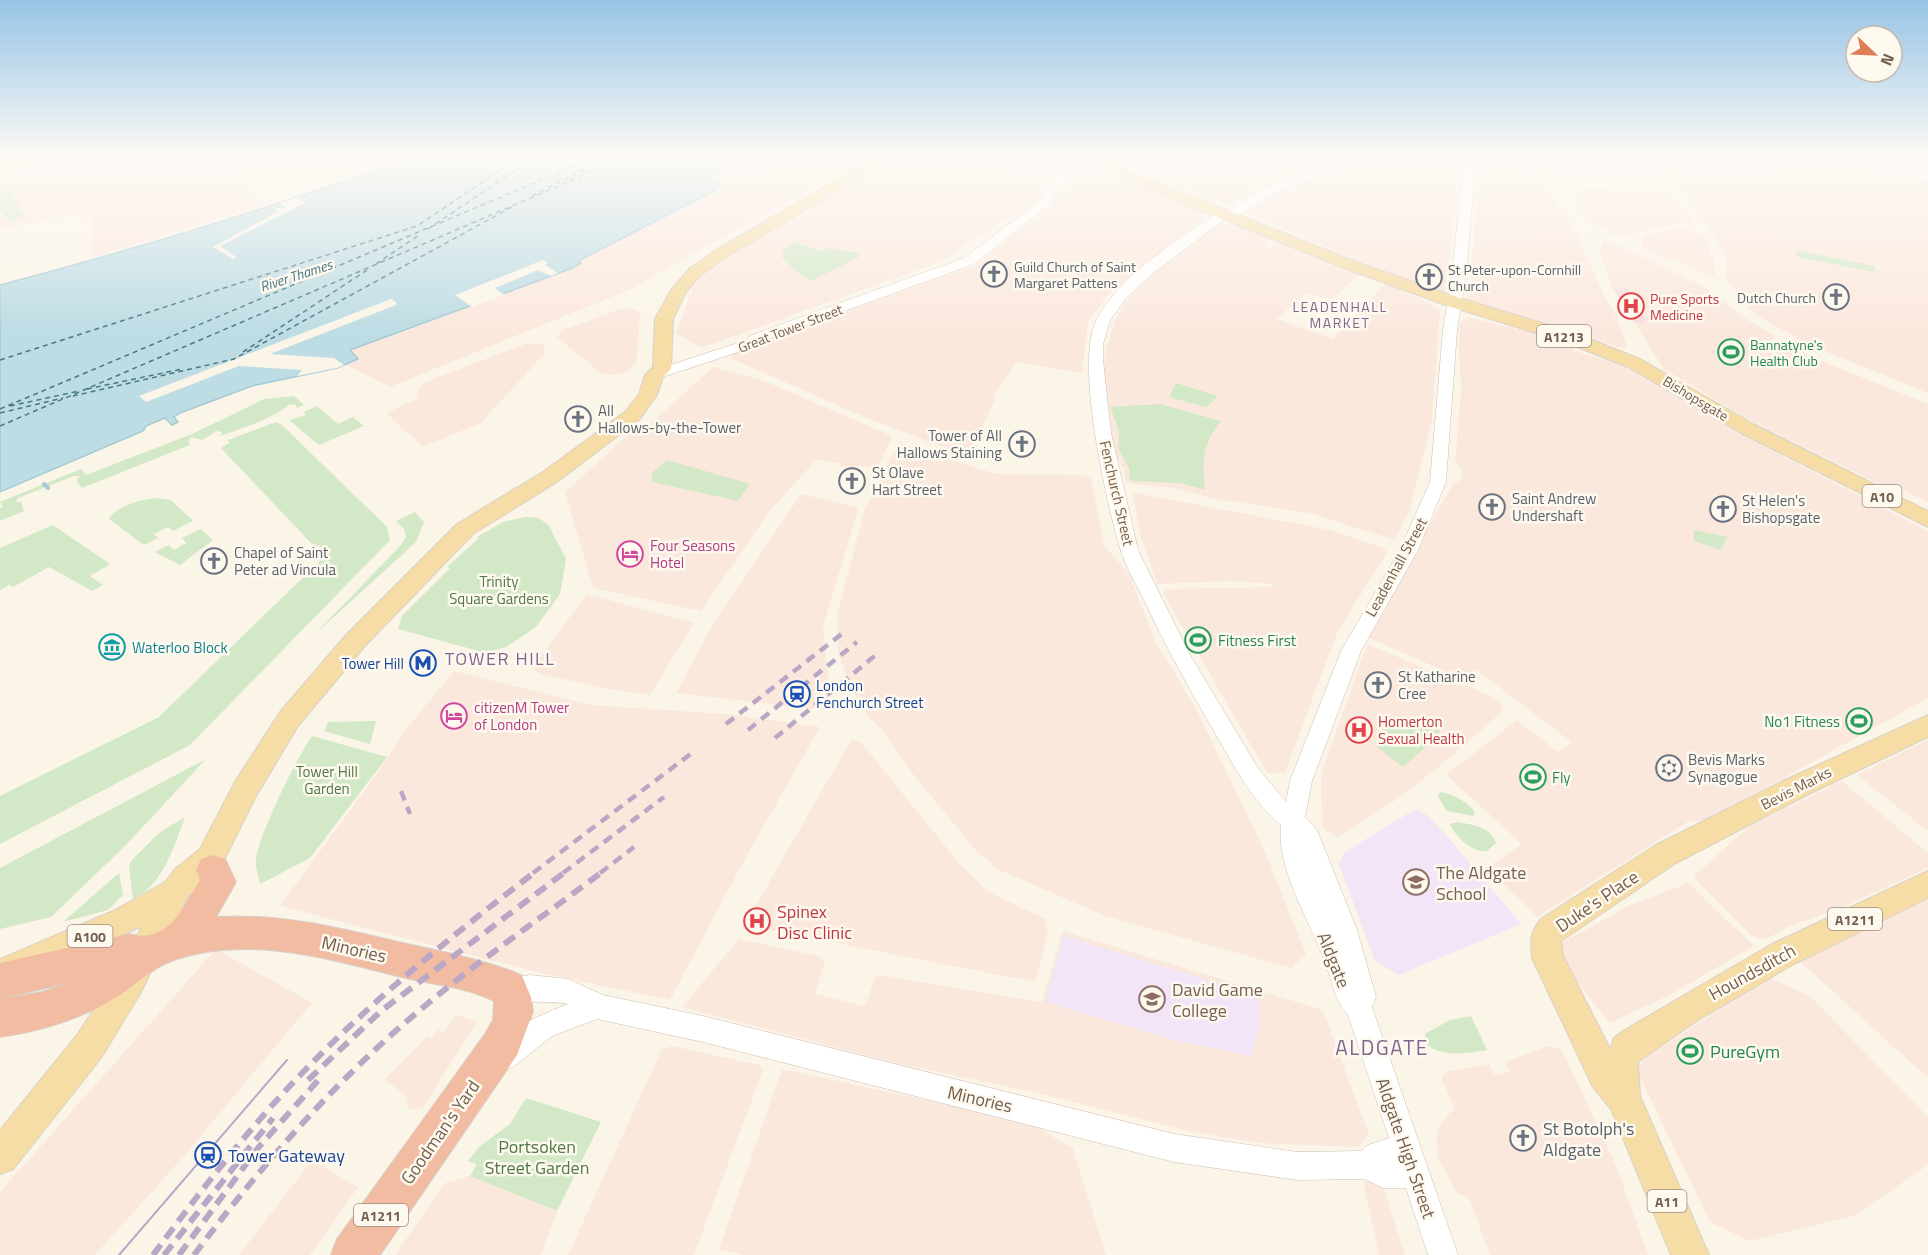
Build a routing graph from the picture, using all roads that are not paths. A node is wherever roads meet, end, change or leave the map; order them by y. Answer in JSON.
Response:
{"nodes":[{"id":1,"x":776,"y":218,"type":"edge"},
{"id":2,"x":782,"y":218,"type":"edge"},
{"id":3,"x":1025,"y":218,"type":"edge"},
{"id":4,"x":1223,"y":218,"type":"edge"},
{"id":5,"x":1237,"y":218,"type":"edge"},
{"id":6,"x":1464,"y":218,"type":"edge"},
{"id":7,"x":698,"y":265,"type":"junction"},
{"id":8,"x":1454,"y":302,"type":"junction"},
{"id":9,"x":1634,"y":363,"type":"joint"},
{"id":10,"x":654,"y":375,"type":"junction"},
{"id":11,"x":1928,"y":520,"type":"edge"},
{"id":12,"x":1928,"y":725,"type":"edge"},
{"id":13,"x":1294,"y":821,"type":"junction"},
{"id":14,"x":1666,"y":854,"type":"joint"},
{"id":15,"x":211,"y":864,"type":"junction"},
{"id":16,"x":1928,"y":884,"type":"edge"},
{"id":17,"x":175,"y":890,"type":"junction"},
{"id":18,"x":189,"y":939,"type":"junction"},
{"id":19,"x":144,"y":955,"type":"junction"},
{"id":20,"x":0,"y":974,"type":"edge"},
{"id":21,"x":0,"y":981,"type":"edge"},
{"id":22,"x":509,"y":989,"type":"junction"},
{"id":23,"x":597,"y":1006,"type":"junction"},
{"id":24,"x":1359,"y":1007,"type":"joint"},
{"id":25,"x":0,"y":1017,"type":"edge"},
{"id":26,"x":485,"y":1068,"type":"junction"},
{"id":27,"x":1623,"y":1097,"type":"junction"},
{"id":28,"x":0,"y":1156,"type":"edge"},
{"id":29,"x":1409,"y":1162,"type":"junction"},
{"id":30,"x":353,"y":1255,"type":"edge"},
{"id":31,"x":1443,"y":1255,"type":"edge"},
{"id":32,"x":1690,"y":1255,"type":"edge"}],
"edges":[{"from":1,"to":7,"type":"main road"},
{"from":2,"to":7,"type":"main road"},
{"from":3,"to":10,"type":"street","name":"Great Tower Street"},
{"from":4,"to":13,"type":"street","name":"Fenchurch Street"},
{"from":5,"to":8,"type":"main road","number":"A1213"},
{"from":6,"to":8,"type":"street","name":"Leadenhall Street"},
{"from":7,"to":10,"type":"main road"},
{"from":8,"to":9,"type":"main road","name":"Bishopsgate","number":"A1213"},
{"from":8,"to":13,"type":"street","name":"Leadenhall Street"},
{"from":9,"to":11,"type":"main road","name":"Bishopsgate","number":"A10"},
{"from":10,"to":15,"type":"main road","number":"A100"},
{"from":12,"to":14,"type":"main road","name":"Bevis Marks"},
{"from":13,"to":24,"type":"street","name":"Aldgate"},
{"from":14,"to":27,"type":"main road","name":"Duke's Place","number":"A11"},
{"from":15,"to":17,"type":"main road","number":"A100"},
{"from":15,"to":18,"type":"highway"},
{"from":15,"to":19,"type":"main road","number":"A100"},
{"from":16,"to":27,"type":"main road","name":"Houndsditch","number":"A1211"},
{"from":17,"to":19,"type":"main road"},
{"from":17,"to":20,"type":"main road","number":"A100"},
{"from":18,"to":19,"type":"highway","name":"Minories"},
{"from":18,"to":22,"type":"highway","name":"Minories"},
{"from":19,"to":21,"type":"highway"},
{"from":19,"to":25,"type":"highway","number":"A100"},
{"from":19,"to":28,"type":"main road"},
{"from":22,"to":23,"type":"street","name":"Minories"},
{"from":22,"to":26,"type":"highway","number":"A1211"},
{"from":23,"to":26,"type":"street"},
{"from":23,"to":29,"type":"street","name":"Minories"},
{"from":24,"to":29,"type":"street","name":"Aldgate High Street"},
{"from":26,"to":30,"type":"highway","name":"Goodman's Yard","number":"A1211"},
{"from":27,"to":32,"type":"main road","number":"A11"},
{"from":29,"to":31,"type":"street","name":"Aldgate High Street"}]}
